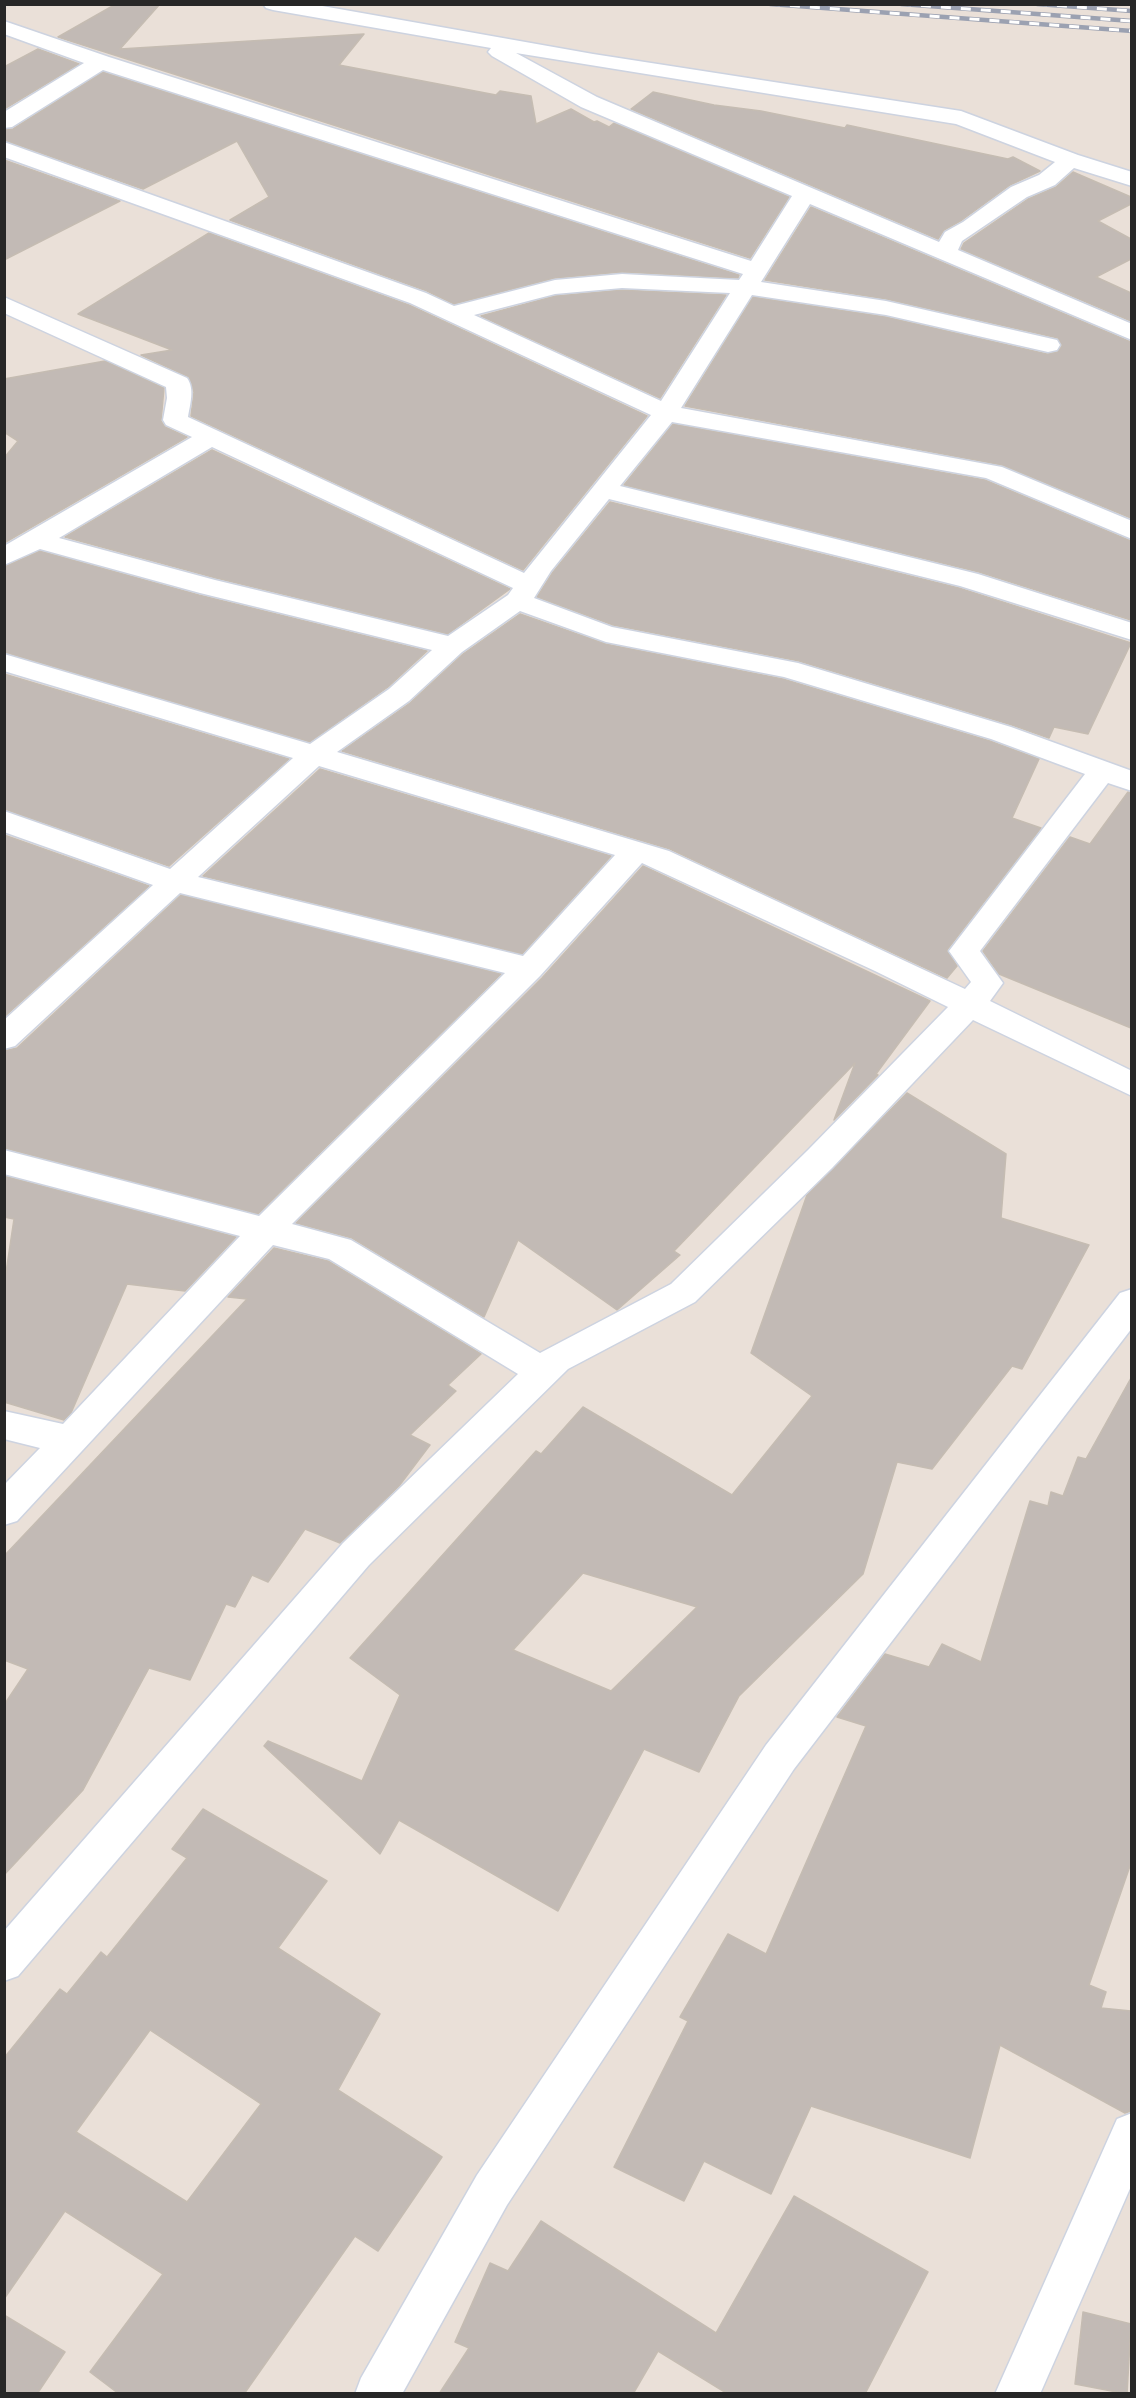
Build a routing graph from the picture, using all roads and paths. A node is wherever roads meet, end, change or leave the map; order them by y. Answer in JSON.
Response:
{"nodes":[{"id":1,"x":273,"y":4,"type":"edge"},
{"id":2,"x":4,"y":27,"type":"edge"},
{"id":3,"x":477,"y":39,"type":"junction"},
{"id":4,"x":101,"y":62,"type":"junction"},
{"id":5,"x":4,"y":122,"type":"edge"},
{"id":6,"x":4,"y":150,"type":"edge"},
{"id":7,"x":1070,"y":160,"type":"junction"},
{"id":8,"x":1131,"y":179,"type":"edge"},
{"id":9,"x":804,"y":195,"type":"junction"},
{"id":10,"x":944,"y":254,"type":"junction"},
{"id":11,"x":751,"y":279,"type":"junction"},
{"id":12,"x":4,"y":304,"type":"edge"},
{"id":13,"x":454,"y":313,"type":"junction"},
{"id":14,"x":1131,"y":333,"type":"edge"},
{"id":15,"x":1048,"y":345,"type":"dead end"},
{"id":16,"x":666,"y":413,"type":"junction"},
{"id":17,"x":210,"y":437,"type":"junction"},
{"id":18,"x":603,"y":490,"type":"junction"},
{"id":19,"x":1131,"y":531,"type":"edge"},
{"id":20,"x":37,"y":540,"type":"junction"},
{"id":21,"x":4,"y":557,"type":"edge"},
{"id":22,"x":524,"y":593,"type":"junction"},
{"id":23,"x":1131,"y":632,"type":"edge"},
{"id":24,"x":452,"y":646,"type":"junction"},
{"id":25,"x":4,"y":662,"type":"edge"},
{"id":26,"x":312,"y":756,"type":"junction"},
{"id":27,"x":1117,"y":776,"type":"edge"},
{"id":28,"x":4,"y":821,"type":"edge"},
{"id":29,"x":636,"y":852,"type":"junction"},
{"id":30,"x":175,"y":882,"type":"junction"},
{"id":31,"x":529,"y":968,"type":"junction"},
{"id":32,"x":970,"y":1004,"type":"junction"},
{"id":33,"x":4,"y":1038,"type":"edge"},
{"id":34,"x":1131,"y":1085,"type":"edge"},
{"id":35,"x":4,"y":1162,"type":"edge"},
{"id":36,"x":268,"y":1229,"type":"junction"},
{"id":37,"x":1131,"y":1302,"type":"edge"},
{"id":38,"x":543,"y":1372,"type":"junction"},
{"id":39,"x":4,"y":1425,"type":"edge"},
{"id":40,"x":70,"y":1440,"type":"junction"},
{"id":41,"x":4,"y":1510,"type":"edge"},
{"id":42,"x":4,"y":1962,"type":"edge"},
{"id":43,"x":1131,"y":2134,"type":"edge"},
{"id":44,"x":377,"y":2394,"type":"edge"},
{"id":45,"x":1017,"y":2394,"type":"edge"}],
"edges":[{"from":1,"to":3,"type":"street"},
{"from":2,"to":4,"type":"street"},
{"from":3,"to":7,"type":"street"},
{"from":3,"to":9,"type":"street"},
{"from":4,"to":5,"type":"street"},
{"from":4,"to":11,"type":"street"},
{"from":6,"to":13,"type":"street"},
{"from":7,"to":8,"type":"street"},
{"from":7,"to":10,"type":"street"},
{"from":9,"to":10,"type":"street"},
{"from":9,"to":11,"type":"street"},
{"from":10,"to":14,"type":"street"},
{"from":11,"to":13,"type":"street"},
{"from":11,"to":15,"type":"street"},
{"from":11,"to":16,"type":"street"},
{"from":12,"to":17,"type":"street"},
{"from":13,"to":16,"type":"street"},
{"from":16,"to":18,"type":"street"},
{"from":16,"to":19,"type":"street"},
{"from":17,"to":20,"type":"street"},
{"from":17,"to":22,"type":"street"},
{"from":18,"to":22,"type":"street"},
{"from":18,"to":23,"type":"street"},
{"from":20,"to":21,"type":"street"},
{"from":20,"to":24,"type":"street"},
{"from":22,"to":24,"type":"street"},
{"from":22,"to":27,"type":"street"},
{"from":24,"to":26,"type":"street"},
{"from":25,"to":26,"type":"street"},
{"from":26,"to":29,"type":"street"},
{"from":26,"to":30,"type":"street"},
{"from":27,"to":32,"type":"street"},
{"from":28,"to":30,"type":"street"},
{"from":29,"to":31,"type":"street"},
{"from":29,"to":32,"type":"street"},
{"from":30,"to":31,"type":"street"},
{"from":30,"to":33,"type":"street"},
{"from":31,"to":36,"type":"street"},
{"from":32,"to":34,"type":"street"},
{"from":32,"to":38,"type":"street"},
{"from":35,"to":36,"type":"street"},
{"from":36,"to":38,"type":"street"},
{"from":36,"to":40,"type":"street"},
{"from":37,"to":44,"type":"street"},
{"from":38,"to":42,"type":"street"},
{"from":39,"to":40,"type":"street"},
{"from":40,"to":41,"type":"street"},
{"from":43,"to":45,"type":"street"}]}
